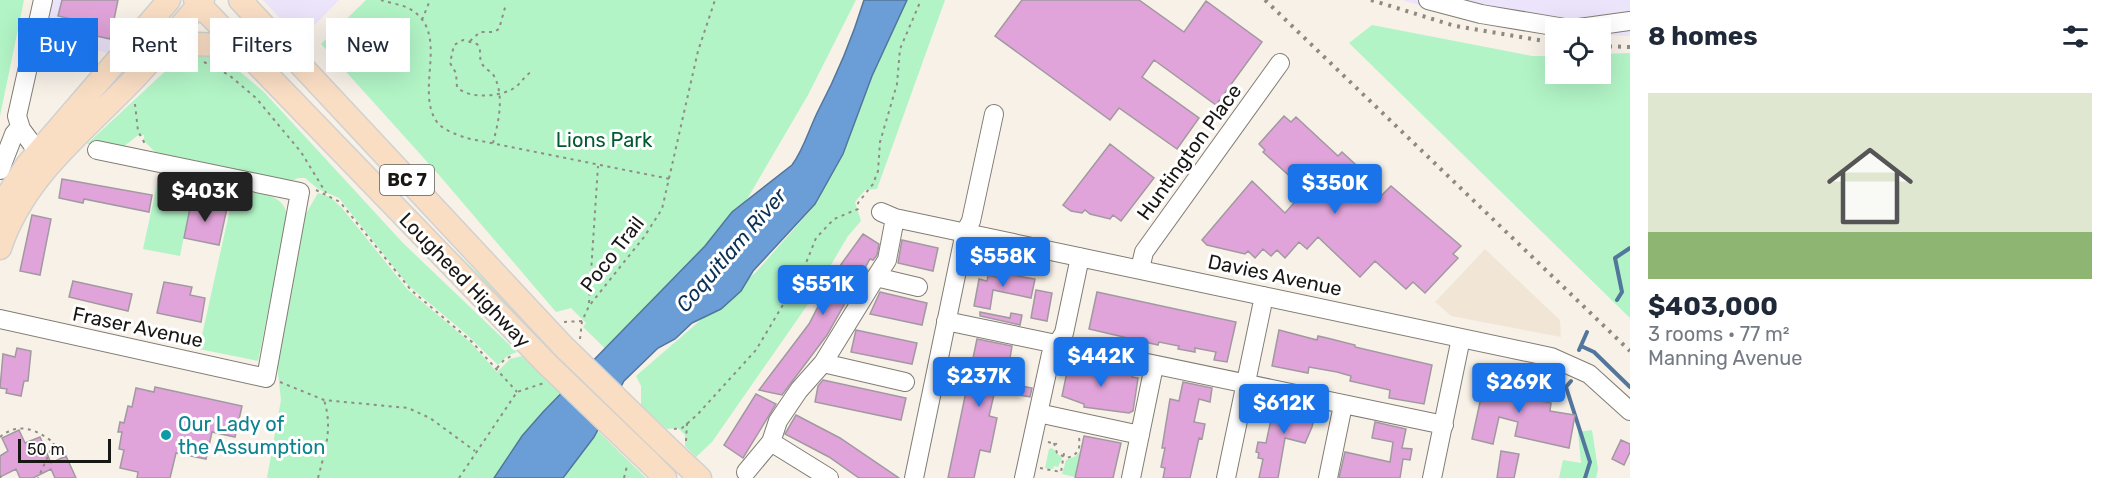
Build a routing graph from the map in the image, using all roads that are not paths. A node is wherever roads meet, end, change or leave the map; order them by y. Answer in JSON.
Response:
{"nodes":[{"id":1,"x":43,"y":0,"type":"edge"},
{"id":2,"x":169,"y":0,"type":"edge"},
{"id":3,"x":1428,"y":0,"type":"edge"},
{"id":4,"x":199,"y":1,"type":"edge"},
{"id":5,"x":248,"y":4,"type":"edge"},
{"id":6,"x":185,"y":18,"type":"edge"},
{"id":7,"x":215,"y":18,"type":"edge"},
{"id":8,"x":1630,"y":21,"type":"edge"},
{"id":9,"x":1611,"y":24,"type":"edge"},
{"id":10,"x":1545,"y":25,"type":"edge"},
{"id":11,"x":1280,"y":63,"type":"dead end"},
{"id":12,"x":139,"y":72,"type":"edge"},
{"id":13,"x":265,"y":72,"type":"edge"},
{"id":14,"x":994,"y":114,"type":"dead end"},
{"id":15,"x":20,"y":127,"type":"junction"},
{"id":16,"x":97,"y":150,"type":"dead end"},
{"id":17,"x":38,"y":152,"type":"junction"},
{"id":18,"x":0,"y":170,"type":"edge"},
{"id":19,"x":0,"y":207,"type":"edge"},
{"id":20,"x":965,"y":232,"type":"junction"},
{"id":21,"x":0,"y":248,"type":"edge"},
{"id":22,"x":1080,"y":257,"type":"junction"},
{"id":23,"x":1140,"y":269,"type":"junction"},
{"id":24,"x":876,"y":277,"type":"junction"},
{"id":25,"x":918,"y":287,"type":"dead end"},
{"id":26,"x":1263,"y":296,"type":"junction"},
{"id":27,"x":0,"y":319,"type":"edge"},
{"id":28,"x":946,"y":321,"type":"junction"},
{"id":29,"x":1461,"y":338,"type":"junction"},
{"id":30,"x":1056,"y":346,"type":"junction"},
{"id":31,"x":823,"y":363,"type":"junction"},
{"id":32,"x":1154,"y":366,"type":"junction"},
{"id":33,"x":905,"y":382,"type":"dead end"},
{"id":34,"x":1245,"y":384,"type":"junction"},
{"id":35,"x":1343,"y":405,"type":"junction"},
{"id":36,"x":1630,"y":411,"type":"edge"},
{"id":37,"x":1038,"y":413,"type":"junction"},
{"id":38,"x":1443,"y":425,"type":"junction"},
{"id":39,"x":1140,"y":435,"type":"junction"},
{"id":40,"x":771,"y":442,"type":"junction"},
{"id":41,"x":648,"y":468,"type":"edge"},
{"id":42,"x":746,"y":472,"type":"dead end"},
{"id":43,"x":700,"y":478,"type":"edge"},
{"id":44,"x":829,"y":478,"type":"edge"},
{"id":45,"x":914,"y":478,"type":"edge"},
{"id":46,"x":1024,"y":478,"type":"edge"},
{"id":47,"x":1131,"y":478,"type":"edge"},
{"id":48,"x":1226,"y":478,"type":"edge"},
{"id":49,"x":1328,"y":478,"type":"edge"},
{"id":50,"x":1432,"y":478,"type":"edge"}],
"edges":[{"from":1,"to":15,"type":"street"},
{"from":2,"to":17,"type":"main road"},
{"from":3,"to":10,"type":"street"},
{"from":4,"to":6,"type":"main road"},
{"from":4,"to":7,"type":"main road","name":"Lougheed Highway","number":"BC 7"},
{"from":5,"to":43,"type":"main road","name":"Lougheed Highway","number":"BC 7","bridge":true},
{"from":8,"to":9,"type":"street"},
{"from":11,"to":23,"type":"street","name":"Huntington Place"},
{"from":12,"to":21,"type":"main road"},
{"from":13,"to":41,"type":"main road","name":"Lougheed Highway","number":"BC 7","bridge":true},
{"from":14,"to":20,"type":"street"},
{"from":15,"to":17,"type":"street"},
{"from":15,"to":18,"type":"street"},
{"from":16,"to":27,"type":"street","name":"Fraser Avenue"},
{"from":17,"to":19,"type":"main road"},
{"from":20,"to":22,"type":"street","name":"Davies Avenue"},
{"from":20,"to":24,"type":"street","name":"Davies Avenue"},
{"from":20,"to":28,"type":"street"},
{"from":22,"to":23,"type":"street","name":"Davies Avenue"},
{"from":22,"to":30,"type":"street"},
{"from":23,"to":26,"type":"street","name":"Davies Avenue"},
{"from":24,"to":25,"type":"street"},
{"from":24,"to":31,"type":"street","name":"Davies Avenue"},
{"from":26,"to":29,"type":"street","name":"Davies Avenue"},
{"from":26,"to":34,"type":"street"},
{"from":28,"to":30,"type":"street"},
{"from":28,"to":45,"type":"street"},
{"from":29,"to":36,"type":"street","name":"Davies Avenue"},
{"from":29,"to":38,"type":"street"},
{"from":30,"to":32,"type":"street"},
{"from":30,"to":37,"type":"street"},
{"from":31,"to":33,"type":"street"},
{"from":31,"to":40,"type":"street","name":"Davies Avenue"},
{"from":32,"to":34,"type":"street"},
{"from":32,"to":39,"type":"street"},
{"from":34,"to":35,"type":"street"},
{"from":34,"to":48,"type":"street"},
{"from":35,"to":38,"type":"street"},
{"from":35,"to":49,"type":"street"},
{"from":37,"to":39,"type":"street"},
{"from":37,"to":46,"type":"street"},
{"from":38,"to":50,"type":"street"},
{"from":39,"to":47,"type":"street"},
{"from":40,"to":42,"type":"street","name":"Davies Avenue"},
{"from":40,"to":44,"type":"street"}]}
